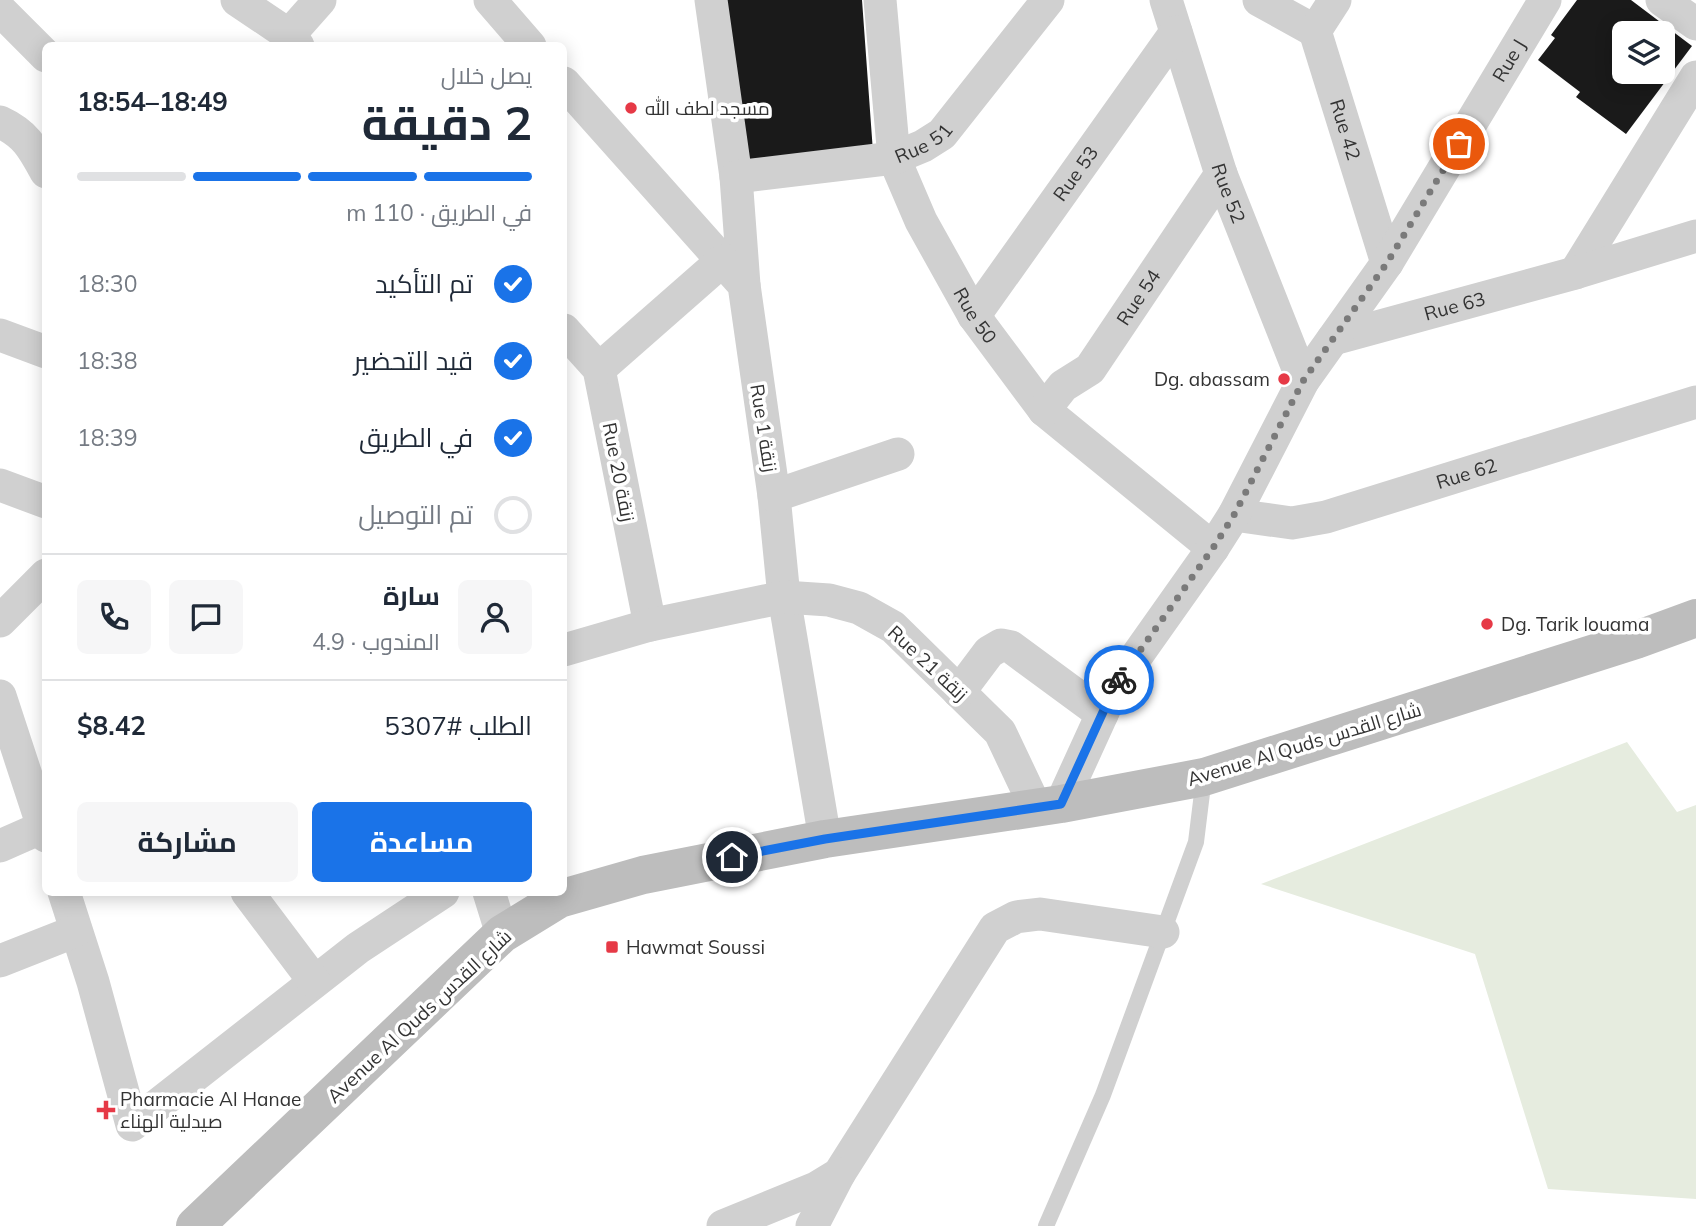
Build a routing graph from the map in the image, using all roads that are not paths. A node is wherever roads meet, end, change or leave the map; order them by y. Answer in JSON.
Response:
{"nodes":[{"id":1,"x":237,"y":0,"type":"edge"},
{"id":2,"x":320,"y":0,"type":"edge"},
{"id":3,"x":490,"y":0,"type":"edge"},
{"id":4,"x":711,"y":0,"type":"edge"},
{"id":5,"x":880,"y":0,"type":"edge"},
{"id":6,"x":1021,"y":0,"type":"edge"},
{"id":7,"x":1048,"y":0,"type":"edge"},
{"id":8,"x":1166,"y":0,"type":"edge"},
{"id":9,"x":1259,"y":0,"type":"edge"},
{"id":10,"x":1335,"y":0,"type":"edge"},
{"id":11,"x":1545,"y":0,"type":"edge"},
{"id":12,"x":1662,"y":0,"type":"edge"},
{"id":13,"x":0,"y":10,"type":"edge"},
{"id":14,"x":1696,"y":24,"type":"edge"},
{"id":15,"x":1315,"y":31,"type":"junction"},
{"id":16,"x":1177,"y":32,"type":"junction"},
{"id":17,"x":1024,"y":33,"type":"junction"},
{"id":18,"x":294,"y":40,"type":"edge"},
{"id":19,"x":527,"y":42,"type":"edge"},
{"id":20,"x":42,"y":52,"type":"edge"},
{"id":21,"x":1696,"y":77,"type":"edge"},
{"id":22,"x":567,"y":86,"type":"edge"},
{"id":23,"x":0,"y":122,"type":"edge"},
{"id":24,"x":894,"y":158,"type":"junction"},
{"id":25,"x":42,"y":165,"type":"edge"},
{"id":26,"x":1221,"y":174,"type":"junction"},
{"id":27,"x":736,"y":177,"type":"junction"},
{"id":28,"x":1696,"y":236,"type":"edge"},
{"id":29,"x":1387,"y":263,"type":"junction"},
{"id":30,"x":733,"y":273,"type":"junction"},
{"id":31,"x":1575,"y":273,"type":"junction"},
{"id":32,"x":974,"y":316,"type":"junction"},
{"id":33,"x":567,"y":333,"type":"edge"},
{"id":34,"x":0,"y":335,"type":"edge"},
{"id":35,"x":1333,"y":339,"type":"junction"},
{"id":36,"x":42,"y":351,"type":"edge"},
{"id":37,"x":598,"y":369,"type":"junction"},
{"id":38,"x":1303,"y":381,"type":"junction"},
{"id":39,"x":1696,"y":402,"type":"edge"},
{"id":40,"x":1044,"y":410,"type":"junction"},
{"id":41,"x":898,"y":454,"type":"dead end"},
{"id":42,"x":0,"y":485,"type":"edge"},
{"id":43,"x":774,"y":496,"type":"junction"},
{"id":44,"x":42,"y":501,"type":"edge"},
{"id":45,"x":1234,"y":515,"type":"junction"},
{"id":46,"x":1213,"y":548,"type":"junction"},
{"id":47,"x":42,"y":579,"type":"edge"},
{"id":48,"x":784,"y":597,"type":"junction"},
{"id":49,"x":1696,"y":618,"type":"edge"},
{"id":50,"x":0,"y":621,"type":"edge"},
{"id":51,"x":650,"y":625,"type":"junction"},
{"id":52,"x":567,"y":649,"type":"edge"},
{"id":53,"x":959,"y":692,"type":"junction"},
{"id":54,"x":0,"y":696,"type":"edge"},
{"id":55,"x":1102,"y":714,"type":"junction"},
{"id":56,"x":1205,"y":778,"type":"junction"},
{"id":57,"x":1048,"y":806,"type":"junction"},
{"id":58,"x":42,"y":826,"type":"edge"},
{"id":59,"x":42,"y":833,"type":"edge"},
{"id":60,"x":825,"y":839,"type":"junction"},
{"id":61,"x":0,"y":846,"type":"edge"},
{"id":62,"x":65,"y":896,"type":"edge"},
{"id":63,"x":250,"y":896,"type":"edge"},
{"id":64,"x":437,"y":896,"type":"edge"},
{"id":65,"x":490,"y":896,"type":"edge"},
{"id":66,"x":76,"y":931,"type":"junction"},
{"id":67,"x":1163,"y":932,"type":"junction"},
{"id":68,"x":502,"y":934,"type":"junction"},
{"id":69,"x":0,"y":961,"type":"edge"},
{"id":70,"x":314,"y":981,"type":"junction"},
{"id":71,"x":839,"y":1174,"type":"junction"},
{"id":72,"x":195,"y":1226,"type":"edge"},
{"id":73,"x":723,"y":1226,"type":"edge"},
{"id":74,"x":812,"y":1226,"type":"edge"},
{"id":75,"x":1046,"y":1226,"type":"edge"}],
"edges":[{"from":1,"to":18,"type":"street"},
{"from":2,"to":18,"type":"street"},
{"from":3,"to":19,"type":"street"},
{"from":4,"to":27,"type":"street","name":"Rue 1 زنقة"},
{"from":5,"to":24,"type":"street","name":"Rue 50"},
{"from":6,"to":17,"type":"street"},
{"from":7,"to":17,"type":"street","name":"Rue 51"},
{"from":8,"to":16,"type":"street","name":"Rue 52"},
{"from":9,"to":15,"type":"street"},
{"from":10,"to":15,"type":"street"},
{"from":11,"to":29,"type":"street","name":"Rue J"},
{"from":12,"to":14,"type":"street"},
{"from":13,"to":20,"type":"street"},
{"from":15,"to":29,"type":"street","name":"Rue 42"},
{"from":16,"to":26,"type":"street","name":"Rue 52"},
{"from":16,"to":32,"type":"street","name":"Rue 53"},
{"from":17,"to":24,"type":"street","name":"Rue 51"},
{"from":21,"to":31,"type":"street"},
{"from":22,"to":30,"type":"street"},
{"from":23,"to":25,"type":"street"},
{"from":24,"to":27,"type":"street","name":"Rue 51"},
{"from":24,"to":32,"type":"street","name":"Rue 50"},
{"from":26,"to":38,"type":"street","name":"Rue 52"},
{"from":26,"to":40,"type":"street","name":"Rue 54"},
{"from":27,"to":30,"type":"street","name":"Rue 1 زنقة"},
{"from":28,"to":31,"type":"street","name":"Rue 63"},
{"from":29,"to":35,"type":"street","name":"Rue J"},
{"from":30,"to":37,"type":"street"},
{"from":30,"to":43,"type":"street","name":"Rue 1 زنقة"},
{"from":31,"to":35,"type":"street","name":"Rue 63"},
{"from":32,"to":40,"type":"street","name":"Rue 50"},
{"from":33,"to":37,"type":"street","name":"Rue 20 زنقة"},
{"from":34,"to":36,"type":"street"},
{"from":35,"to":38,"type":"street","name":"Rue J"},
{"from":37,"to":51,"type":"street","name":"Rue 20 زنقة"},
{"from":38,"to":45,"type":"street","name":"Rue J"},
{"from":39,"to":45,"type":"street","name":"Rue 62"},
{"from":40,"to":46,"type":"street","name":"Rue 50"},
{"from":41,"to":43,"type":"street"},
{"from":42,"to":44,"type":"street"},
{"from":43,"to":48,"type":"street","name":"Rue 1 زنقة"},
{"from":45,"to":46,"type":"street","name":"Rue J"},
{"from":46,"to":55,"type":"street","name":"Rue J"},
{"from":47,"to":50,"type":"street"},
{"from":48,"to":51,"type":"street","name":"Rue 21 زنقة"},
{"from":48,"to":53,"type":"street","name":"Rue 21 زنقة"},
{"from":48,"to":60,"type":"street","name":"Rue 1 زنقة"},
{"from":49,"to":56,"type":"main road","name":"Avenue Al Quds شارع القدس"},
{"from":51,"to":52,"type":"street","name":"Rue 21 زنقة"},
{"from":53,"to":55,"type":"street"},
{"from":53,"to":57,"type":"street","name":"Rue 21 زنقة"},
{"from":54,"to":58,"type":"street"},
{"from":55,"to":57,"type":"street","name":"Rue J"},
{"from":56,"to":57,"type":"main road","name":"Avenue Al Quds شارع القدس"},
{"from":56,"to":67,"type":"lane"},
{"from":57,"to":60,"type":"main road","name":"Avenue Al Quds شارع القدس"},
{"from":59,"to":61,"type":"street"},
{"from":60,"to":68,"type":"main road","name":"Avenue Al Quds شارع القدس"},
{"from":62,"to":66,"type":"street"},
{"from":63,"to":70,"type":"street"},
{"from":64,"to":70,"type":"street"},
{"from":65,"to":68,"type":"street"},
{"from":66,"to":69,"type":"street"},
{"from":66,"to":70,"type":"street"},
{"from":67,"to":71,"type":"street"},
{"from":67,"to":75,"type":"lane"},
{"from":68,"to":72,"type":"main road","name":"Avenue Al Quds شارع القدس"},
{"from":71,"to":73,"type":"street"},
{"from":71,"to":74,"type":"street"}]}
